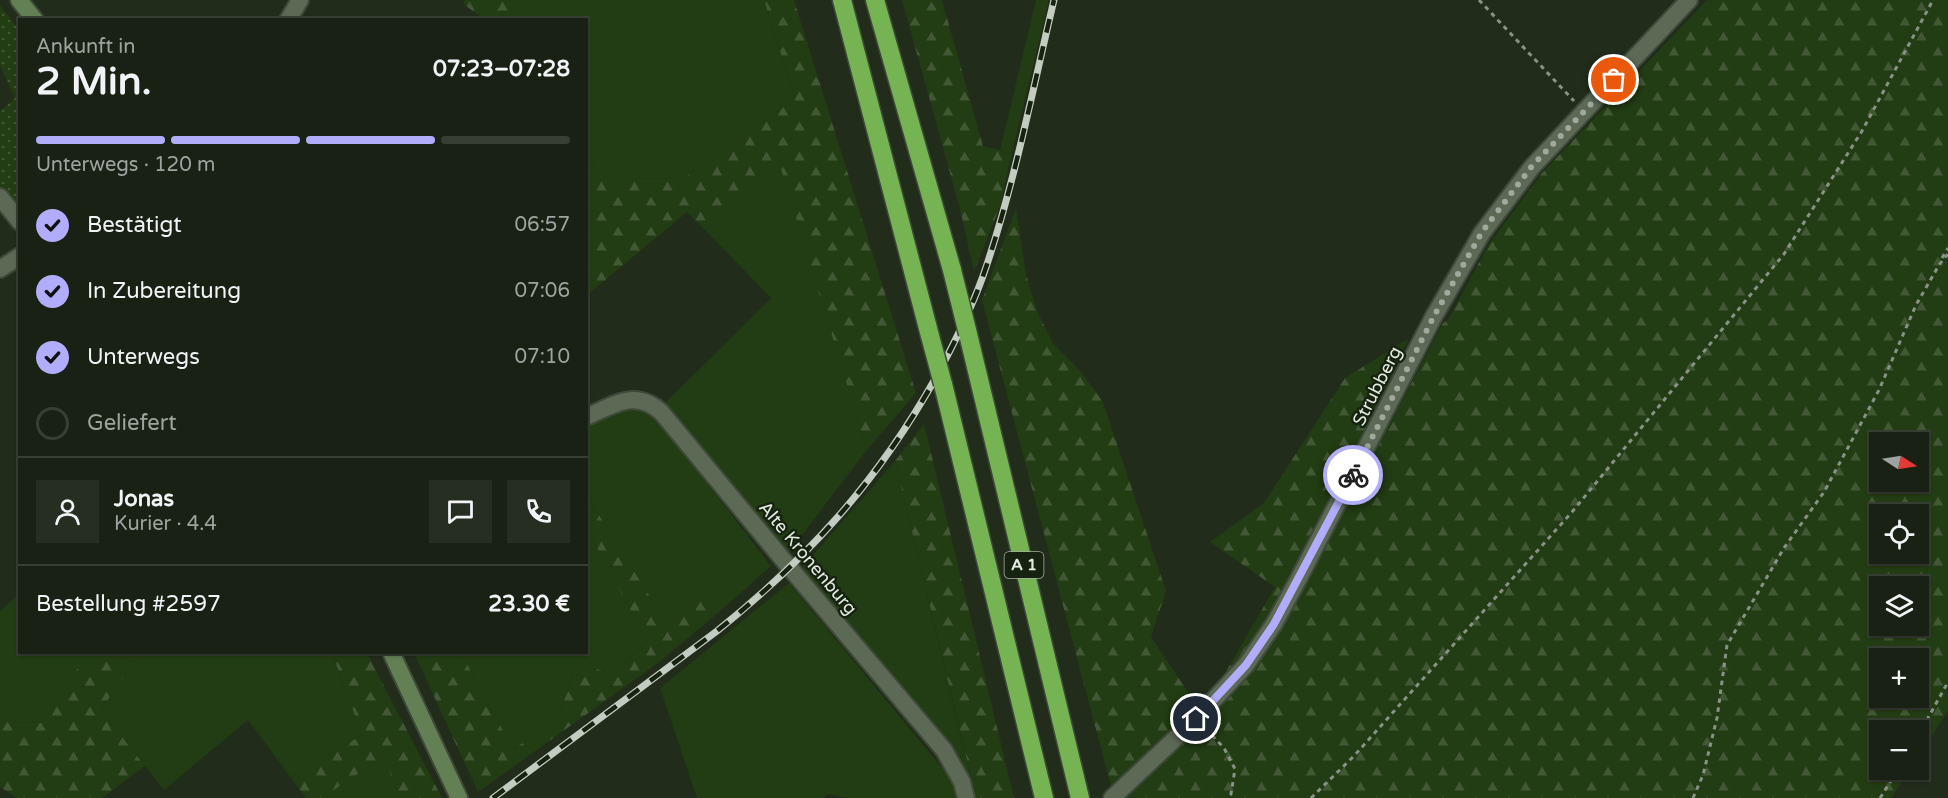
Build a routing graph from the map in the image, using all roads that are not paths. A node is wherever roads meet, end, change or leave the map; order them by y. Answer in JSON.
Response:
{"nodes":[{"id":1,"x":19,"y":0,"type":"edge"},
{"id":2,"x":300,"y":0,"type":"edge"},
{"id":3,"x":842,"y":0,"type":"edge"},
{"id":4,"x":874,"y":0,"type":"edge"},
{"id":5,"x":1689,"y":0,"type":"edge"},
{"id":6,"x":33,"y":18,"type":"edge"},
{"id":7,"x":289,"y":18,"type":"edge"},
{"id":8,"x":0,"y":197,"type":"edge"},
{"id":9,"x":18,"y":220,"type":"edge"},
{"id":10,"x":18,"y":257,"type":"edge"},
{"id":11,"x":0,"y":268,"type":"edge"},
{"id":12,"x":588,"y":416,"type":"edge"},
{"id":13,"x":392,"y":654,"type":"edge"},
{"id":14,"x":1079,"y":797,"type":"edge"},
{"id":15,"x":459,"y":798,"type":"edge"},
{"id":16,"x":966,"y":798,"type":"edge"},
{"id":17,"x":1044,"y":798,"type":"edge"},
{"id":18,"x":1112,"y":798,"type":"edge"}],
"edges":[{"from":1,"to":6,"type":"main road"},
{"from":2,"to":7,"type":"street"},
{"from":3,"to":17,"type":"highway","number":"A 1","bridge":true},
{"from":4,"to":14,"type":"highway","number":"A 1","bridge":true},
{"from":5,"to":18,"type":"street","name":"Strubberg"},
{"from":8,"to":9,"type":"street"},
{"from":10,"to":11,"type":"street"},
{"from":12,"to":16,"type":"street","name":"Alte Kronenburg"},
{"from":13,"to":15,"type":"main road"}]}
